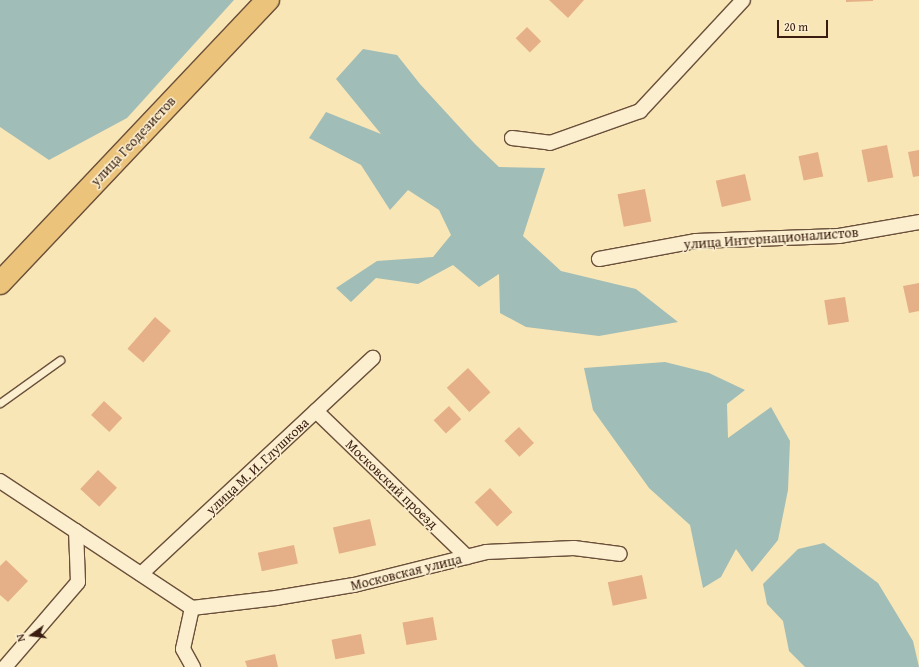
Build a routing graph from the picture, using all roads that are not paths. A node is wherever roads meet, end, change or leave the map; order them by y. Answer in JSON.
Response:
{"nodes":[{"id":1,"x":268,"y":0,"type":"edge"},
{"id":2,"x":743,"y":0,"type":"edge"},
{"id":3,"x":512,"y":138,"type":"dead end"},
{"id":4,"x":919,"y":222,"type":"edge"},
{"id":5,"x":599,"y":259,"type":"dead end"},
{"id":6,"x":0,"y":284,"type":"edge"},
{"id":7,"x":373,"y":358,"type":"dead end"},
{"id":8,"x":60,"y":360,"type":"dead end"},
{"id":9,"x":0,"y":403,"type":"edge"},
{"id":10,"x":316,"y":411,"type":"junction"},
{"id":11,"x":0,"y":481,"type":"edge"},
{"id":12,"x":76,"y":531,"type":"junction"},
{"id":13,"x":620,"y":554,"type":"dead end"},
{"id":14,"x":468,"y":557,"type":"junction"},
{"id":15,"x":141,"y":574,"type":"junction"},
{"id":16,"x":192,"y":608,"type":"junction"},
{"id":17,"x":5,"y":667,"type":"edge"},
{"id":18,"x":193,"y":667,"type":"edge"}],
"edges":[{"from":1,"to":6,"type":"main road","name":"улица Геодезистов"},
{"from":2,"to":3,"type":"street"},
{"from":4,"to":5,"type":"street","name":"улица Интернационалистов"},
{"from":7,"to":10,"type":"street","name":"улица М. И. Глушкова"},
{"from":8,"to":9,"type":"lane"},
{"from":10,"to":14,"type":"street","name":"Московский проезд"},
{"from":10,"to":15,"type":"street","name":"улица М. И. Глушкова"},
{"from":11,"to":12,"type":"street"},
{"from":12,"to":15,"type":"street"},
{"from":12,"to":17,"type":"street"},
{"from":13,"to":14,"type":"street","name":"Московская улица"},
{"from":14,"to":16,"type":"street","name":"Московская улица"},
{"from":15,"to":16,"type":"street"},
{"from":16,"to":18,"type":"street"}]}
